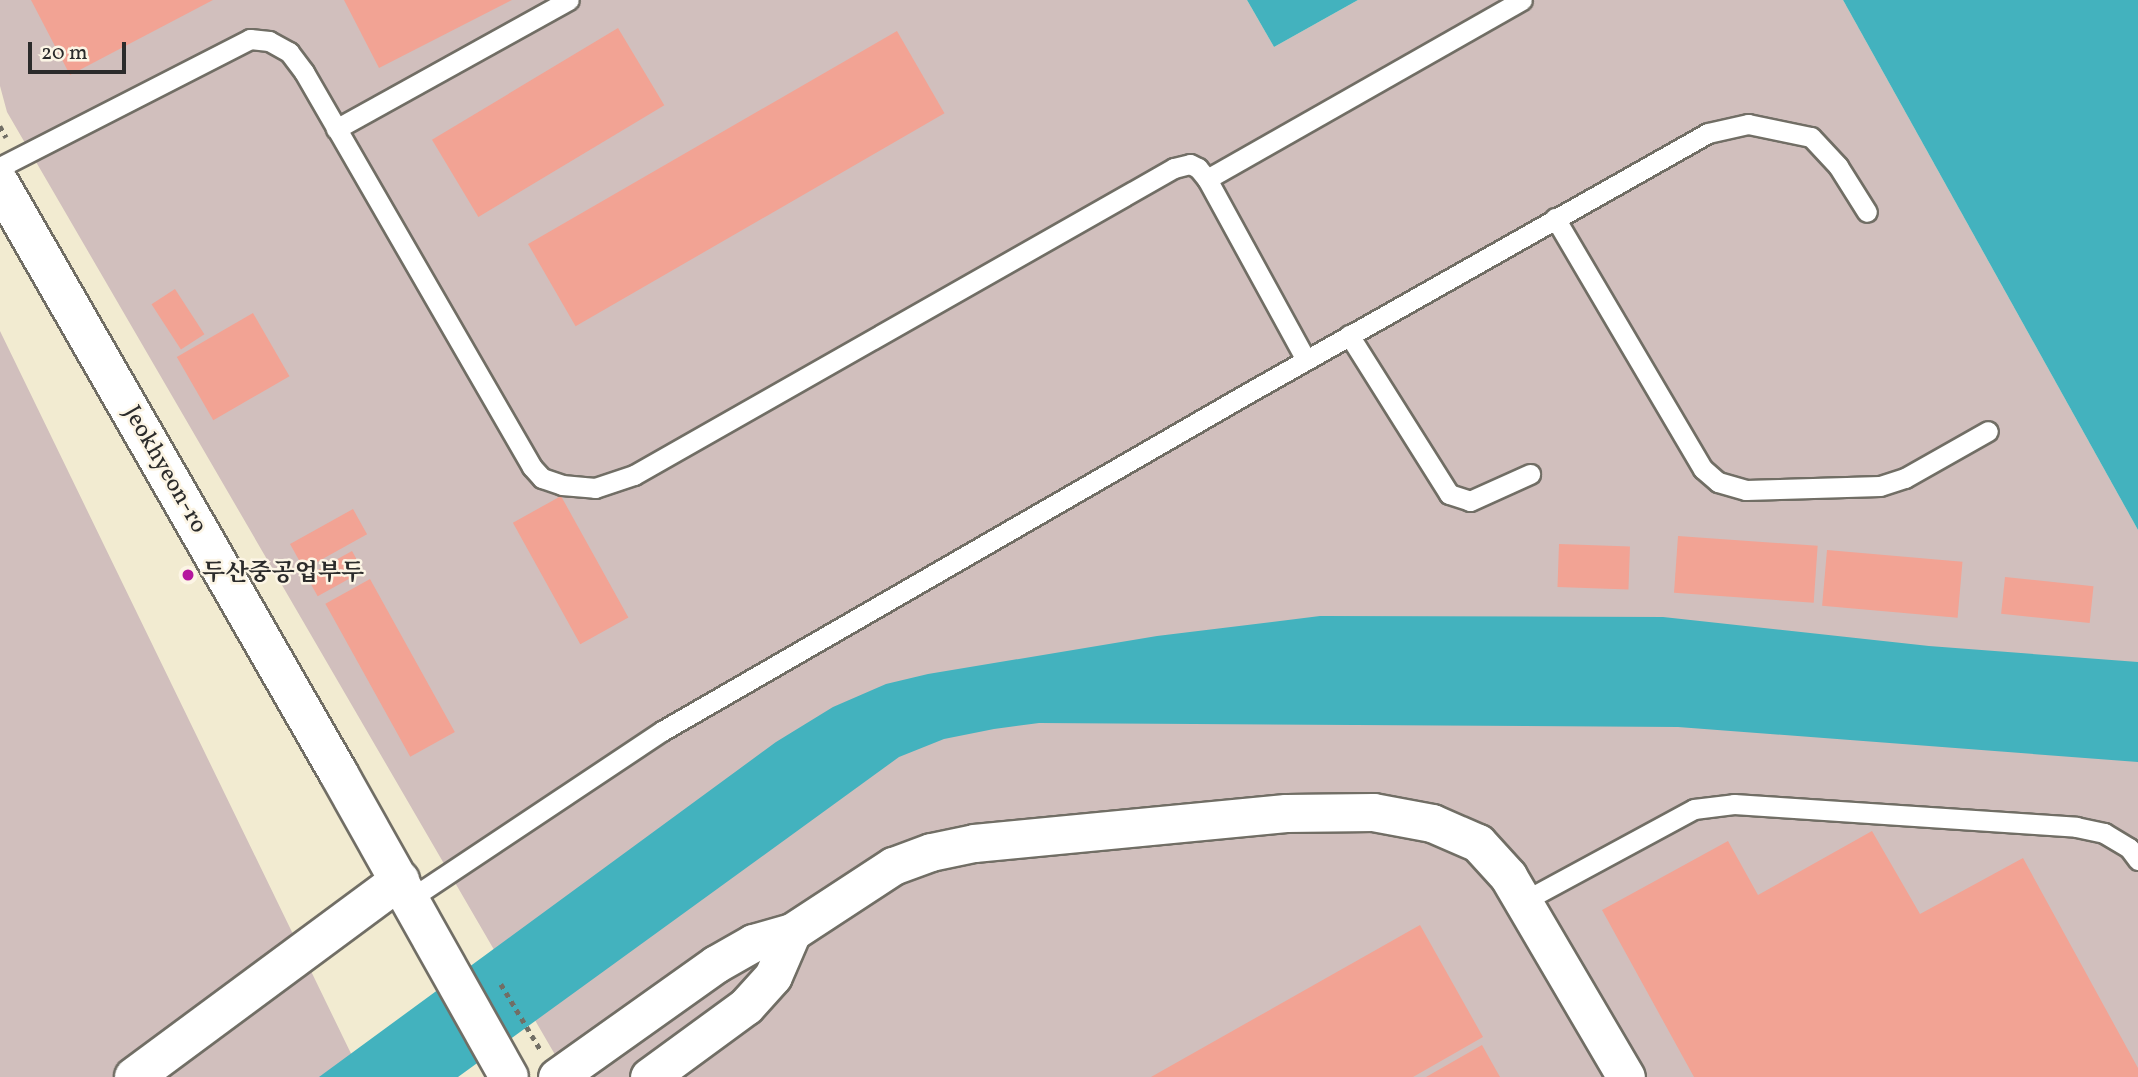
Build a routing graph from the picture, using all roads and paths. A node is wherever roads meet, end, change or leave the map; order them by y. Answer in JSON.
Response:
{"nodes":[{"id":1,"x":569,"y":0,"type":"edge"},
{"id":2,"x":1522,"y":0,"type":"edge"},
{"id":3,"x":336,"y":129,"type":"junction"},
{"id":4,"x":0,"y":167,"type":"edge"},
{"id":5,"x":1207,"y":179,"type":"junction"},
{"id":6,"x":0,"y":184,"type":"edge"},
{"id":7,"x":1867,"y":212,"type":"dead end"},
{"id":8,"x":1555,"y":218,"type":"junction"},
{"id":9,"x":1349,"y":335,"type":"junction"},
{"id":10,"x":1306,"y":360,"type":"junction"},
{"id":11,"x":1988,"y":431,"type":"dead end"},
{"id":12,"x":1530,"y":474,"type":"dead end"},
{"id":13,"x":2138,"y":860,"type":"edge"},
{"id":14,"x":405,"y":890,"type":"junction"},
{"id":15,"x":1524,"y":901,"type":"junction"},
{"id":16,"x":792,"y":932,"type":"junction"},
{"id":17,"x":134,"y":1077,"type":"edge"},
{"id":18,"x":509,"y":1077,"type":"edge"},
{"id":19,"x":556,"y":1077,"type":"edge"},
{"id":20,"x":649,"y":1077,"type":"edge"},
{"id":21,"x":1626,"y":1077,"type":"edge"}],
"edges":[{"from":1,"to":3,"type":"lane"},
{"from":2,"to":5,"type":"lane"},
{"from":3,"to":4,"type":"lane"},
{"from":3,"to":5,"type":"lane"},
{"from":5,"to":10,"type":"lane"},
{"from":6,"to":14,"type":"main road","name":"Jeokhyeon-ro"},
{"from":7,"to":8,"type":"lane"},
{"from":8,"to":9,"type":"lane"},
{"from":8,"to":11,"type":"lane"},
{"from":9,"to":10,"type":"lane"},
{"from":9,"to":12,"type":"lane"},
{"from":10,"to":14,"type":"lane"},
{"from":13,"to":15,"type":"lane"},
{"from":14,"to":17,"type":"main road"},
{"from":14,"to":18,"type":"main road","name":"Jeokhyeon-ro"},
{"from":15,"to":16,"type":"street"},
{"from":15,"to":21,"type":"street"},
{"from":16,"to":19,"type":"street"},
{"from":16,"to":20,"type":"street"}]}
